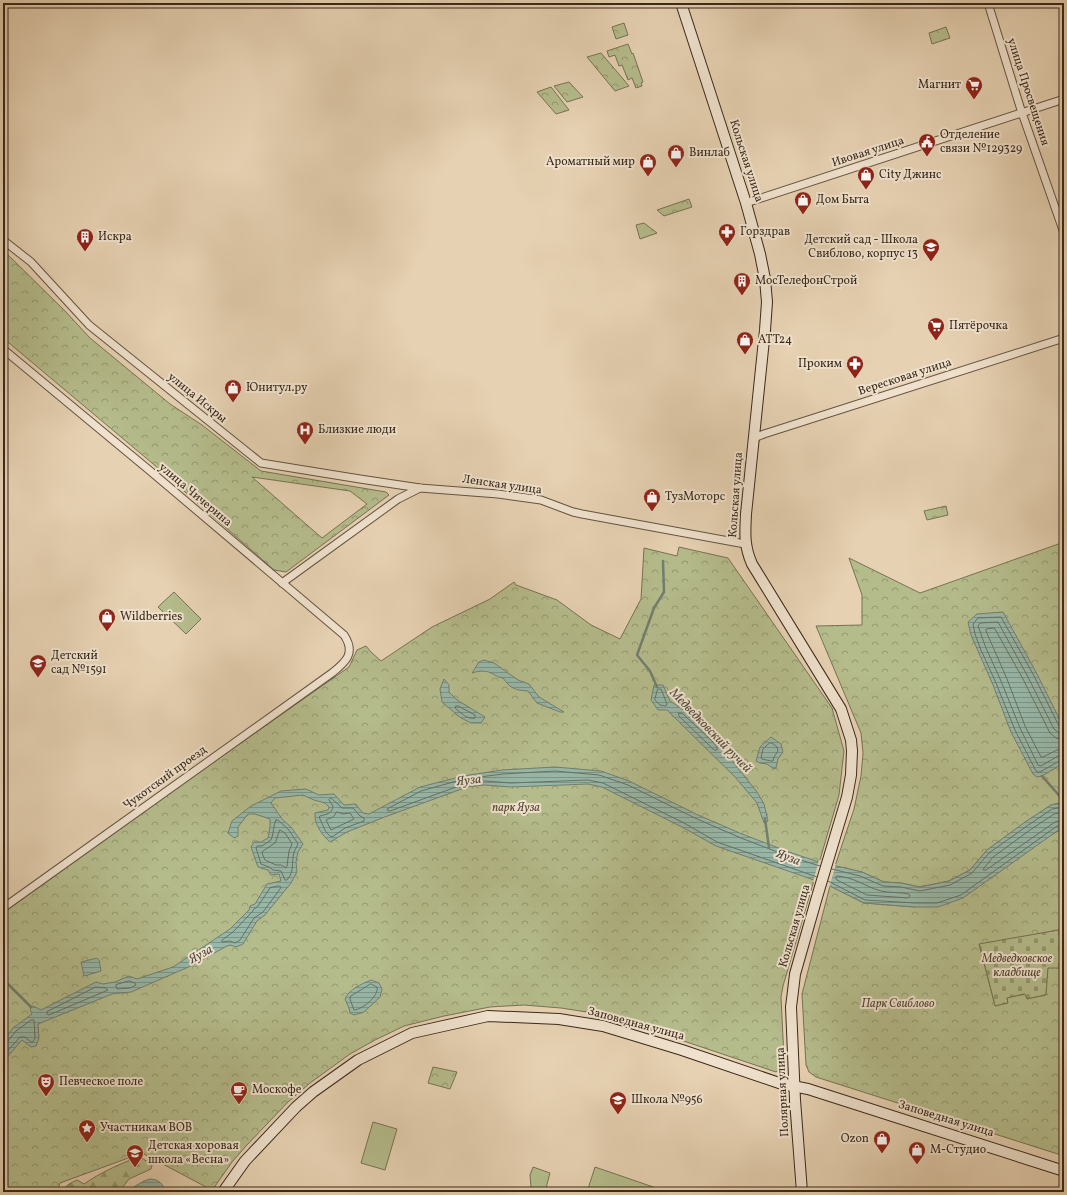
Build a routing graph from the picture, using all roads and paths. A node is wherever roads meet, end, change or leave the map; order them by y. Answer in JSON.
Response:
{"nodes":[{"id":1,"x":680,"y":3,"type":"edge"},
{"id":2,"x":988,"y":3,"type":"edge"},
{"id":3,"x":1064,"y":99,"type":"edge"},
{"id":4,"x":1022,"y":113,"type":"junction"},
{"id":5,"x":746,"y":203,"type":"junction"},
{"id":6,"x":1064,"y":233,"type":"edge"},
{"id":7,"x":3,"y":240,"type":"edge"},
{"id":8,"x":1064,"y":338,"type":"edge"},
{"id":9,"x":3,"y":349,"type":"edge"},
{"id":10,"x":754,"y":438,"type":"junction"},
{"id":11,"x":420,"y":488,"type":"junction"},
{"id":12,"x":745,"y":544,"type":"junction"},
{"id":13,"x":282,"y":583,"type":"junction"},
{"id":14,"x":340,"y":667,"type":"joint"},
{"id":15,"x":3,"y":908,"type":"edge"},
{"id":16,"x":793,"y":991,"type":"joint"},
{"id":17,"x":795,"y":1087,"type":"junction"},
{"id":18,"x":1064,"y":1171,"type":"edge"},
{"id":19,"x":223,"y":1192,"type":"edge"},
{"id":20,"x":802,"y":1192,"type":"edge"}],
"edges":[{"from":1,"to":5,"type":"main road","name":"Кольская улица"},
{"from":2,"to":4,"type":"street","name":"улица Просвещения"},
{"from":3,"to":4,"type":"street","name":"Ивовая улица"},
{"from":4,"to":5,"type":"street","name":"Ивовая улица"},
{"from":4,"to":6,"type":"street","name":"улица Просвещения"},
{"from":5,"to":10,"type":"main road","name":"Кольская улица"},
{"from":7,"to":11,"type":"street","name":"улица Искры"},
{"from":8,"to":10,"type":"street","name":"Вересковая улица"},
{"from":9,"to":13,"type":"street","name":"улица Чичерина"},
{"from":10,"to":12,"type":"main road","name":"Кольская улица"},
{"from":11,"to":12,"type":"street","name":"Ленская улица"},
{"from":11,"to":13,"type":"street"},
{"from":12,"to":16,"type":"main road","name":"Кольская улица"},
{"from":13,"to":14,"type":"street","name":"улица Чичерина"},
{"from":14,"to":15,"type":"street","name":"Чукотский проезд"},
{"from":16,"to":17,"type":"main road","name":"Полярная улица"},
{"from":17,"to":18,"type":"main road","name":"Заповедная улица"},
{"from":17,"to":19,"type":"main road","name":"Заповедная улица"},
{"from":17,"to":20,"type":"main road","name":"Полярная улица"}]}
